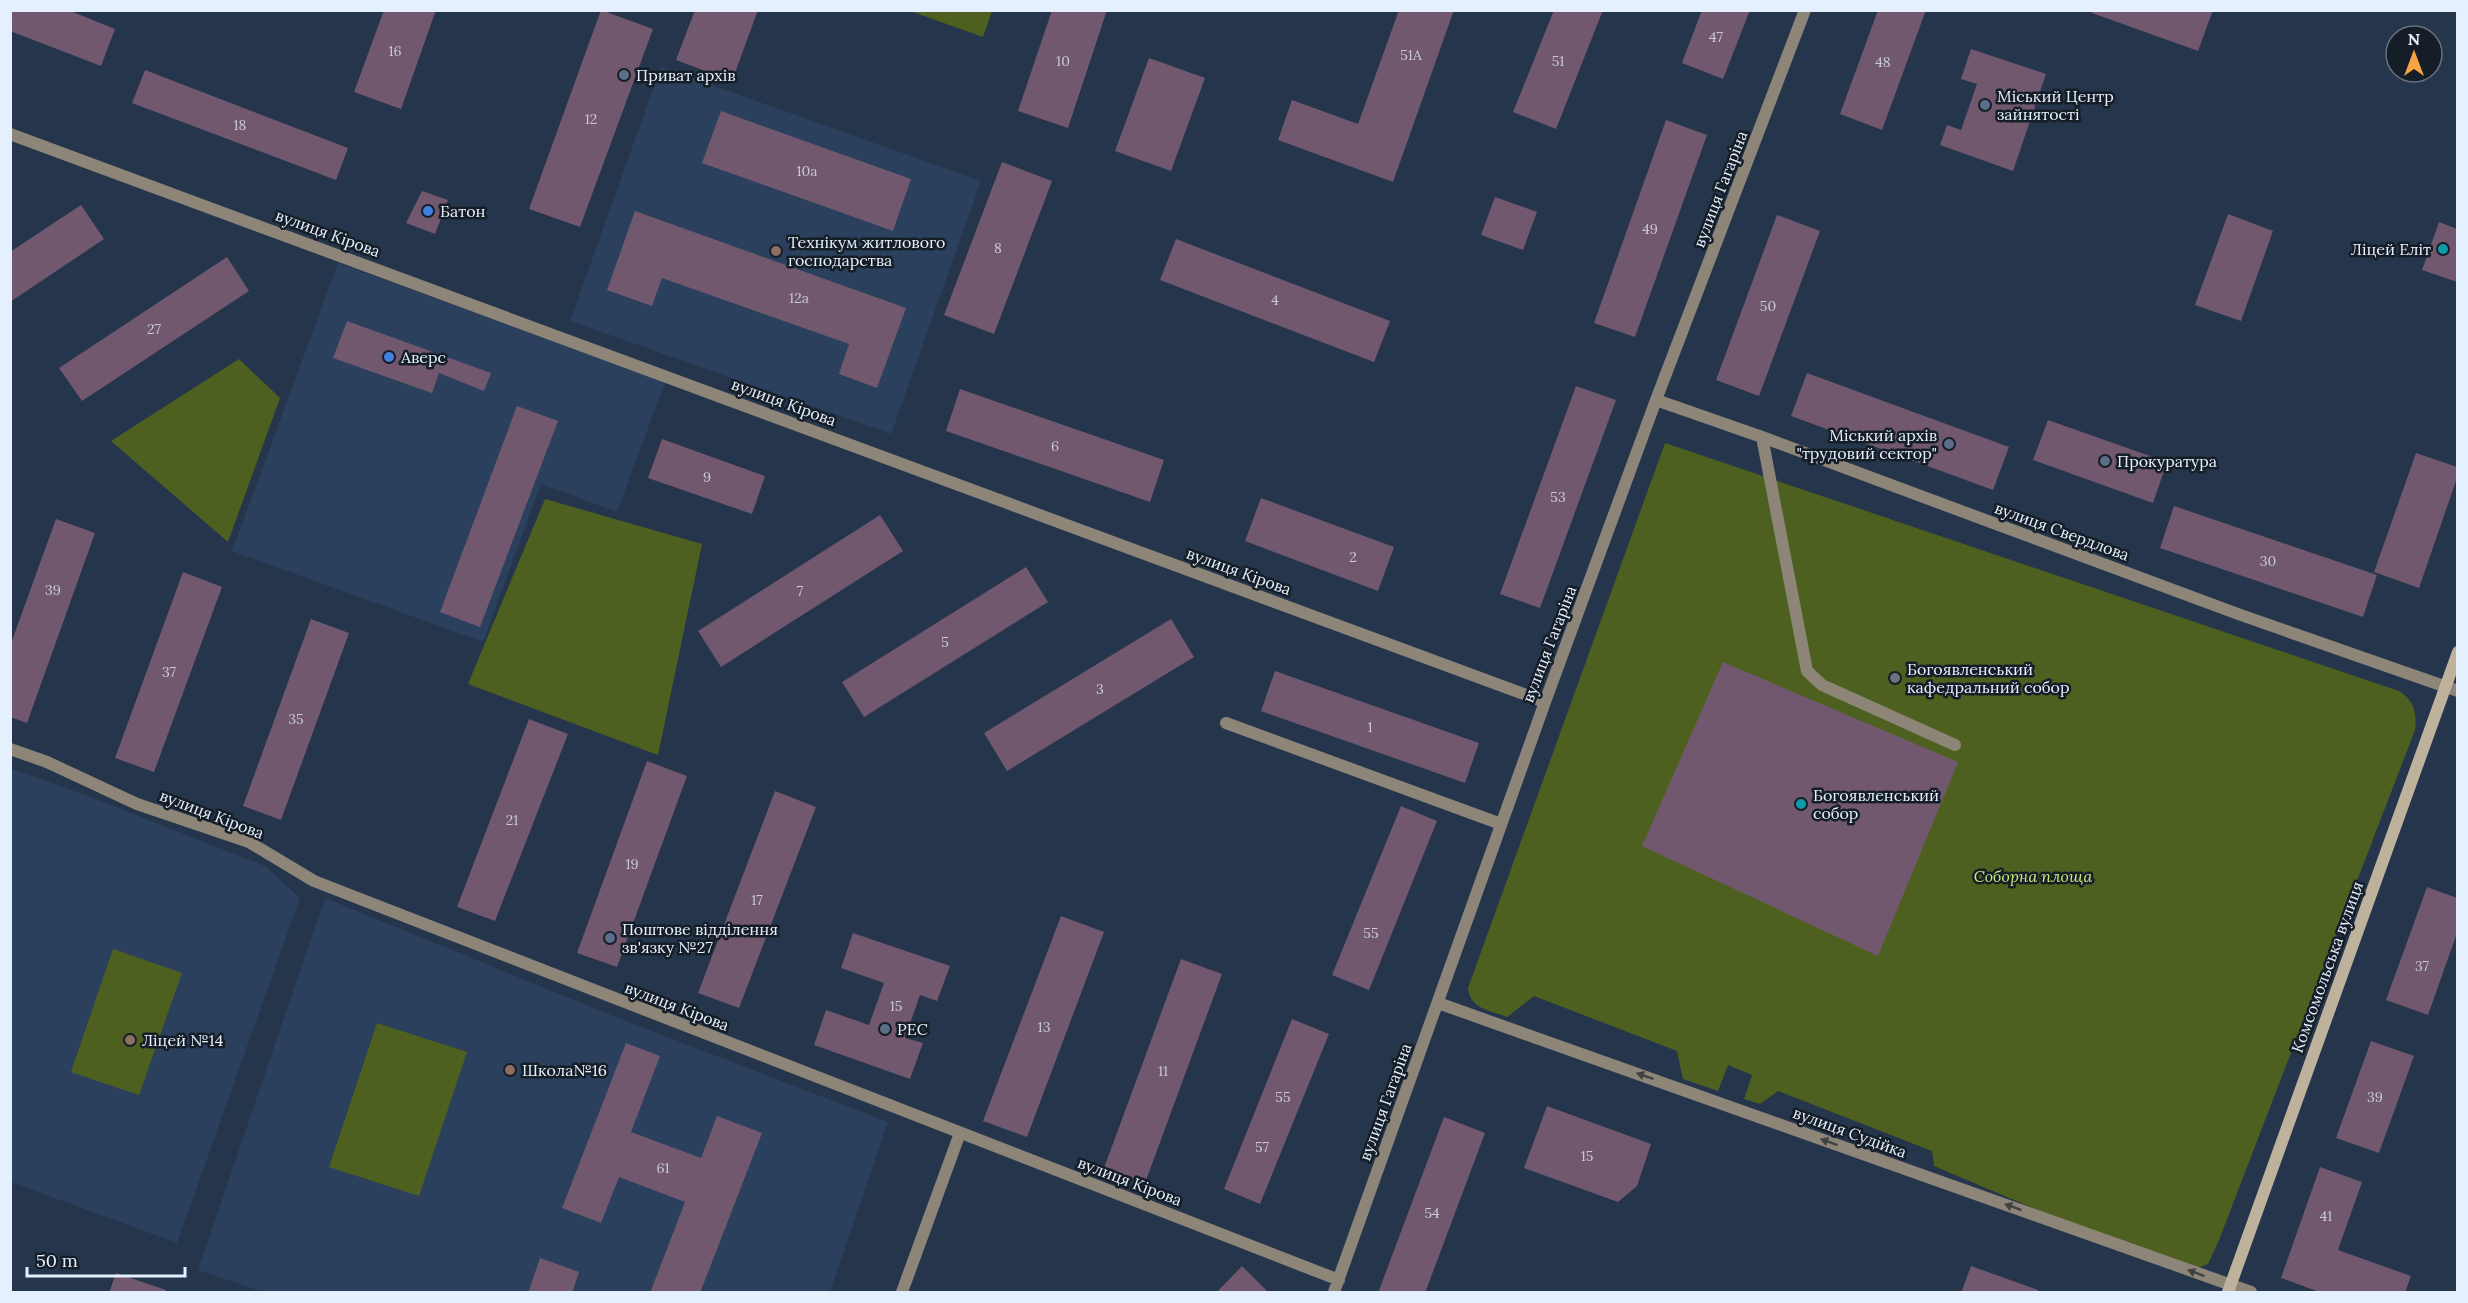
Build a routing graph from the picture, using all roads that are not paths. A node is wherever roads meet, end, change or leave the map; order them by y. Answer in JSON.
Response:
{"nodes":[{"id":1,"x":1805,"y":10,"type":"edge"},
{"id":2,"x":10,"y":134,"type":"edge"},
{"id":3,"x":1656,"y":400,"type":"junction"},
{"id":4,"x":1762,"y":437,"type":"junction"},
{"id":5,"x":2457,"y":652,"type":"edge"},
{"id":6,"x":2445,"y":686,"type":"junction"},
{"id":7,"x":2457,"y":691,"type":"edge"},
{"id":8,"x":1545,"y":702,"type":"junction"},
{"id":9,"x":1226,"y":723,"type":"dead end"},
{"id":10,"x":1955,"y":745,"type":"dead end"},
{"id":11,"x":10,"y":749,"type":"edge"},
{"id":12,"x":1501,"y":824,"type":"junction"},
{"id":13,"x":1438,"y":1003,"type":"junction"},
{"id":14,"x":960,"y":1133,"type":"junction"},
{"id":15,"x":1339,"y":1280,"type":"junction"},
{"id":16,"x":2229,"y":1289,"type":"edge"},
{"id":17,"x":902,"y":1293,"type":"edge"},
{"id":18,"x":1334,"y":1293,"type":"edge"},
{"id":19,"x":2251,"y":1293,"type":"edge"}],
"edges":[{"from":1,"to":3,"type":"street","name":"вулиця Гагаріна"},
{"from":2,"to":8,"type":"street","name":"вулиця Кірова"},
{"from":3,"to":4,"type":"street","name":"вулиця Свердлова"},
{"from":3,"to":8,"type":"street","name":"вулиця Гагаріна"},
{"from":4,"to":6,"type":"street","name":"вулиця Свердлова"},
{"from":4,"to":10,"type":"street"},
{"from":5,"to":6,"type":"street","name":"Комсомольська вулиця"},
{"from":6,"to":7,"type":"street","name":"вулиця Свердлова"},
{"from":6,"to":16,"type":"street","name":"Комсомольська вулиця"},
{"from":8,"to":12,"type":"street","name":"вулиця Гагаріна"},
{"from":9,"to":12,"type":"street"},
{"from":11,"to":14,"type":"street","name":"вулиця Кірова"},
{"from":12,"to":13,"type":"street","name":"вулиця Гагаріна"},
{"from":13,"to":15,"type":"street","name":"вулиця Гагаріна"},
{"from":16,"to":13,"type":"street","name":"вулиця Судійка","one_way":true},
{"from":14,"to":15,"type":"street","name":"вулиця Кірова"},
{"from":14,"to":17,"type":"street"},
{"from":15,"to":18,"type":"street","name":"вулиця Гагаріна"},
{"from":16,"to":19,"type":"street","name":"вулиця Судійка"}]}
